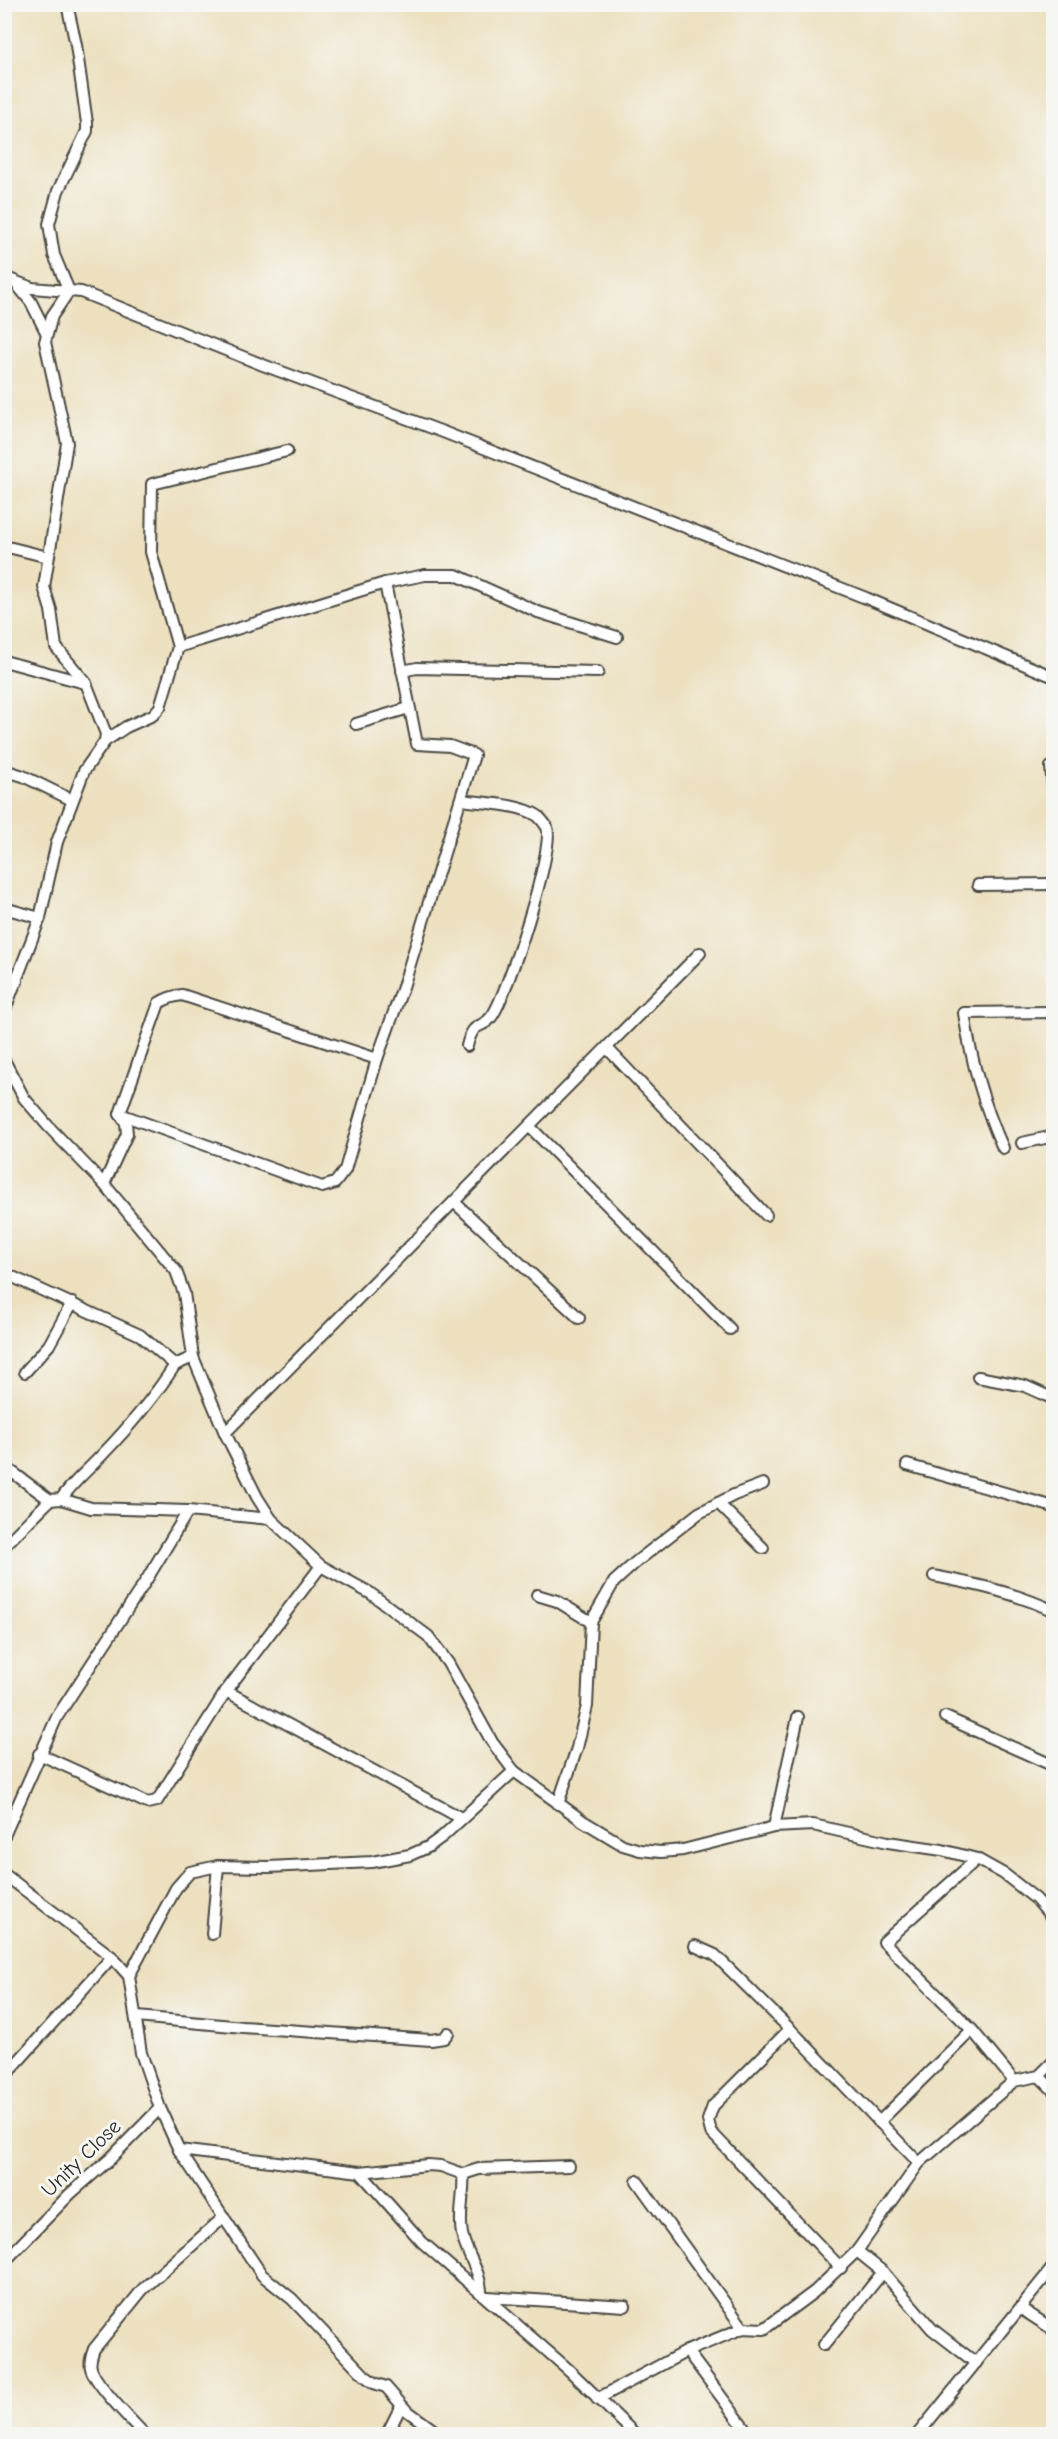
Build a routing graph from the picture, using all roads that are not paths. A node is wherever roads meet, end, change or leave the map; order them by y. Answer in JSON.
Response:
{"nodes":[{"id":1,"x":67,"y":4,"type":"edge"},
{"id":2,"x":9,"y":279,"type":"edge"},
{"id":3,"x":69,"y":291,"type":"junction"},
{"id":4,"x":46,"y":332,"type":"junction"},
{"id":5,"x":287,"y":451,"type":"dead end"},
{"id":6,"x":4,"y":546,"type":"edge"},
{"id":7,"x":48,"y":557,"type":"junction"},
{"id":8,"x":385,"y":583,"type":"junction"},
{"id":9,"x":617,"y":637,"type":"dead end"},
{"id":10,"x":178,"y":647,"type":"junction"},
{"id":11,"x":4,"y":661,"type":"edge"},
{"id":12,"x":402,"y":671,"type":"junction"},
{"id":13,"x":598,"y":672,"type":"dead end"},
{"id":14,"x":1053,"y":677,"type":"edge"},
{"id":15,"x":86,"y":683,"type":"junction"},
{"id":16,"x":409,"y":708,"type":"junction"},
{"id":17,"x":356,"y":724,"type":"dead end"},
{"id":18,"x":105,"y":741,"type":"junction"},
{"id":19,"x":1051,"y":767,"type":"dead end"},
{"id":20,"x":4,"y":770,"type":"edge"},
{"id":21,"x":1053,"y":797,"type":"edge"},
{"id":22,"x":72,"y":800,"type":"junction"},
{"id":23,"x":461,"y":800,"type":"junction"},
{"id":24,"x":1053,"y":884,"type":"edge"},
{"id":25,"x":978,"y":885,"type":"dead end"},
{"id":26,"x":4,"y":908,"type":"edge"},
{"id":27,"x":40,"y":918,"type":"junction"},
{"id":28,"x":700,"y":953,"type":"dead end"},
{"id":29,"x":4,"y":979,"type":"edge"},
{"id":30,"x":17,"y":982,"type":"junction"},
{"id":31,"x":4,"y":1012,"type":"edge"},
{"id":32,"x":1053,"y":1012,"type":"edge"},
{"id":33,"x":467,"y":1046,"type":"dead end"},
{"id":34,"x":607,"y":1048,"type":"junction"},
{"id":35,"x":376,"y":1059,"type":"junction"},
{"id":36,"x":4,"y":1060,"type":"edge"},
{"id":37,"x":120,"y":1114,"type":"junction"},
{"id":38,"x":530,"y":1127,"type":"junction"},
{"id":39,"x":1053,"y":1136,"type":"edge"},
{"id":40,"x":1022,"y":1143,"type":"dead end"},
{"id":41,"x":1004,"y":1148,"type":"dead end"},
{"id":42,"x":104,"y":1184,"type":"junction"},
{"id":43,"x":454,"y":1202,"type":"junction"},
{"id":44,"x":766,"y":1215,"type":"dead end"},
{"id":45,"x":4,"y":1273,"type":"edge"},
{"id":46,"x":72,"y":1303,"type":"junction"},
{"id":47,"x":579,"y":1318,"type":"dead end"},
{"id":48,"x":730,"y":1329,"type":"dead end"},
{"id":49,"x":193,"y":1358,"type":"junction"},
{"id":50,"x":175,"y":1365,"type":"junction"},
{"id":51,"x":25,"y":1372,"type":"dead end"},
{"id":52,"x":978,"y":1377,"type":"dead end"},
{"id":53,"x":1053,"y":1399,"type":"edge"},
{"id":54,"x":225,"y":1433,"type":"junction"},
{"id":55,"x":907,"y":1465,"type":"dead end"},
{"id":56,"x":4,"y":1466,"type":"edge"},
{"id":57,"x":763,"y":1484,"type":"dead end"},
{"id":58,"x":55,"y":1500,"type":"junction"},
{"id":59,"x":718,"y":1503,"type":"junction"},
{"id":60,"x":1053,"y":1507,"type":"edge"},
{"id":61,"x":188,"y":1511,"type":"junction"},
{"id":62,"x":272,"y":1519,"type":"junction"},
{"id":63,"x":4,"y":1546,"type":"edge"},
{"id":64,"x":763,"y":1548,"type":"dead end"},
{"id":65,"x":321,"y":1566,"type":"junction"},
{"id":66,"x":934,"y":1576,"type":"dead end"},
{"id":67,"x":537,"y":1595,"type":"dead end"},
{"id":68,"x":1053,"y":1611,"type":"edge"},
{"id":69,"x":591,"y":1622,"type":"junction"},
{"id":70,"x":226,"y":1691,"type":"junction"},
{"id":71,"x":798,"y":1717,"type":"dead end"},
{"id":72,"x":945,"y":1717,"type":"dead end"},
{"id":73,"x":39,"y":1754,"type":"junction"},
{"id":74,"x":1053,"y":1766,"type":"edge"},
{"id":75,"x":514,"y":1771,"type":"junction"},
{"id":76,"x":558,"y":1804,"type":"junction"},
{"id":77,"x":460,"y":1818,"type":"junction"},
{"id":78,"x":774,"y":1827,"type":"junction"},
{"id":79,"x":4,"y":1836,"type":"edge"},
{"id":80,"x":977,"y":1859,"type":"junction"},
{"id":81,"x":218,"y":1866,"type":"junction"},
{"id":82,"x":4,"y":1874,"type":"edge"},
{"id":83,"x":1053,"y":1920,"type":"edge"},
{"id":84,"x":212,"y":1934,"type":"dead end"},
{"id":85,"x":695,"y":1946,"type":"dead end"},
{"id":86,"x":112,"y":1956,"type":"junction"},
{"id":87,"x":129,"y":1976,"type":"junction"},
{"id":88,"x":137,"y":2017,"type":"junction"},
{"id":89,"x":790,"y":2029,"type":"junction"},
{"id":90,"x":972,"y":2030,"type":"junction"},
{"id":91,"x":448,"y":2033,"type":"dead end"},
{"id":92,"x":4,"y":2058,"type":"edge"},
{"id":93,"x":1053,"y":2061,"type":"edge"},
{"id":94,"x":14,"y":2067,"type":"junction"},
{"id":95,"x":1039,"y":2076,"type":"junction"},
{"id":96,"x":4,"y":2077,"type":"edge"},
{"id":97,"x":1014,"y":2081,"type":"junction"},
{"id":98,"x":1053,"y":2091,"type":"edge"},
{"id":99,"x":160,"y":2108,"type":"junction"},
{"id":100,"x":879,"y":2122,"type":"junction"},
{"id":101,"x":179,"y":2150,"type":"junction"},
{"id":102,"x":919,"y":2163,"type":"junction"},
{"id":103,"x":569,"y":2166,"type":"dead end"},
{"id":104,"x":360,"y":2172,"type":"junction"},
{"id":105,"x":463,"y":2174,"type":"junction"},
{"id":106,"x":637,"y":2181,"type":"dead end"},
{"id":107,"x":224,"y":2217,"type":"junction"},
{"id":108,"x":857,"y":2251,"type":"junction"},
{"id":109,"x":4,"y":2262,"type":"edge"},
{"id":110,"x":1053,"y":2266,"type":"edge"},
{"id":111,"x":841,"y":2268,"type":"junction"},
{"id":112,"x":883,"y":2272,"type":"junction"},
{"id":113,"x":484,"y":2294,"type":"junction"},
{"id":114,"x":625,"y":2306,"type":"dead end"},
{"id":115,"x":1020,"y":2308,"type":"junction"},
{"id":116,"x":743,"y":2328,"type":"junction"},
{"id":117,"x":1053,"y":2330,"type":"edge"},
{"id":118,"x":824,"y":2345,"type":"dead end"},
{"id":119,"x":687,"y":2351,"type":"junction"},
{"id":120,"x":976,"y":2363,"type":"junction"},
{"id":121,"x":597,"y":2399,"type":"junction"},
{"id":122,"x":401,"y":2406,"type":"junction"},
{"id":123,"x":144,"y":2434,"type":"edge"},
{"id":124,"x":387,"y":2434,"type":"edge"},
{"id":125,"x":439,"y":2434,"type":"edge"},
{"id":126,"x":635,"y":2434,"type":"edge"},
{"id":127,"x":749,"y":2434,"type":"edge"},
{"id":128,"x":918,"y":2434,"type":"edge"}],
"edges":[{"from":1,"to":3,"type":"street"},
{"from":2,"to":3,"type":"street"},
{"from":2,"to":4,"type":"street"},
{"from":3,"to":4,"type":"street"},
{"from":3,"to":14,"type":"street"},
{"from":4,"to":7,"type":"street"},
{"from":5,"to":10,"type":"street"},
{"from":6,"to":7,"type":"street"},
{"from":7,"to":15,"type":"street"},
{"from":8,"to":9,"type":"street"},
{"from":8,"to":10,"type":"street"},
{"from":8,"to":12,"type":"street"},
{"from":10,"to":18,"type":"street"},
{"from":11,"to":15,"type":"street"},
{"from":12,"to":13,"type":"street"},
{"from":12,"to":16,"type":"street"},
{"from":15,"to":18,"type":"street"},
{"from":16,"to":17,"type":"street"},
{"from":16,"to":23,"type":"street"},
{"from":18,"to":22,"type":"street"},
{"from":19,"to":21,"type":"street"},
{"from":20,"to":22,"type":"street"},
{"from":22,"to":27,"type":"street"},
{"from":23,"to":33,"type":"street"},
{"from":23,"to":35,"type":"street"},
{"from":24,"to":25,"type":"street"},
{"from":26,"to":27,"type":"street"},
{"from":27,"to":30,"type":"street"},
{"from":28,"to":34,"type":"street"},
{"from":29,"to":30,"type":"street"},
{"from":30,"to":31,"type":"street"},
{"from":32,"to":41,"type":"street"},
{"from":34,"to":38,"type":"street"},
{"from":34,"to":44,"type":"street"},
{"from":35,"to":37,"type":"street"},
{"from":35,"to":37,"type":"street"},
{"from":36,"to":42,"type":"street"},
{"from":37,"to":42,"type":"street"},
{"from":38,"to":43,"type":"street"},
{"from":38,"to":48,"type":"street"},
{"from":39,"to":40,"type":"street"},
{"from":42,"to":49,"type":"street"},
{"from":43,"to":47,"type":"street"},
{"from":43,"to":54,"type":"street"},
{"from":45,"to":46,"type":"street"},
{"from":46,"to":50,"type":"street"},
{"from":46,"to":51,"type":"street"},
{"from":49,"to":50,"type":"street"},
{"from":49,"to":54,"type":"street"},
{"from":50,"to":58,"type":"street"},
{"from":52,"to":53,"type":"street"},
{"from":54,"to":62,"type":"street"},
{"from":55,"to":60,"type":"street"},
{"from":56,"to":58,"type":"street"},
{"from":57,"to":59,"type":"street"},
{"from":58,"to":61,"type":"street"},
{"from":58,"to":63,"type":"street"},
{"from":59,"to":64,"type":"street"},
{"from":59,"to":69,"type":"street"},
{"from":61,"to":62,"type":"street"},
{"from":61,"to":73,"type":"street"},
{"from":62,"to":65,"type":"street"},
{"from":65,"to":70,"type":"street"},
{"from":65,"to":75,"type":"street"},
{"from":66,"to":68,"type":"street"},
{"from":67,"to":69,"type":"street"},
{"from":69,"to":76,"type":"street"},
{"from":70,"to":73,"type":"street"},
{"from":70,"to":77,"type":"street"},
{"from":71,"to":78,"type":"street"},
{"from":72,"to":74,"type":"street"},
{"from":73,"to":79,"type":"street"},
{"from":75,"to":76,"type":"street"},
{"from":75,"to":77,"type":"street"},
{"from":76,"to":78,"type":"street"},
{"from":77,"to":81,"type":"street"},
{"from":78,"to":80,"type":"street"},
{"from":80,"to":83,"type":"street"},
{"from":80,"to":90,"type":"street"},
{"from":81,"to":84,"type":"street"},
{"from":81,"to":87,"type":"street"},
{"from":82,"to":86,"type":"street"},
{"from":85,"to":89,"type":"street"},
{"from":86,"to":87,"type":"street"},
{"from":86,"to":94,"type":"street"},
{"from":87,"to":88,"type":"street"},
{"from":88,"to":91,"type":"street"},
{"from":88,"to":99,"type":"street"},
{"from":89,"to":100,"type":"street"},
{"from":89,"to":111,"type":"street"},
{"from":90,"to":97,"type":"street"},
{"from":90,"to":100,"type":"street"},
{"from":92,"to":94,"type":"street"},
{"from":93,"to":95,"type":"street"},
{"from":94,"to":96,"type":"street"},
{"from":95,"to":97,"type":"street"},
{"from":95,"to":98,"type":"street"},
{"from":97,"to":102,"type":"street"},
{"from":99,"to":101,"type":"street"},
{"from":99,"to":109,"type":"street","name":"Unity Close"},
{"from":100,"to":102,"type":"street"},
{"from":101,"to":104,"type":"street"},
{"from":101,"to":107,"type":"street"},
{"from":102,"to":108,"type":"street"},
{"from":103,"to":105,"type":"street"},
{"from":104,"to":105,"type":"street"},
{"from":104,"to":113,"type":"street"},
{"from":105,"to":113,"type":"street"},
{"from":106,"to":116,"type":"street"},
{"from":107,"to":122,"type":"street"},
{"from":107,"to":123,"type":"street"},
{"from":108,"to":111,"type":"street"},
{"from":108,"to":112,"type":"street"},
{"from":110,"to":115,"type":"street"},
{"from":111,"to":116,"type":"street"},
{"from":112,"to":118,"type":"street"},
{"from":112,"to":120,"type":"street"},
{"from":113,"to":114,"type":"street"},
{"from":113,"to":121,"type":"street"},
{"from":115,"to":117,"type":"street"},
{"from":115,"to":120,"type":"street"},
{"from":116,"to":119,"type":"street"},
{"from":119,"to":121,"type":"street"},
{"from":119,"to":127,"type":"street"},
{"from":120,"to":128,"type":"street"},
{"from":121,"to":126,"type":"street"},
{"from":122,"to":124,"type":"street"},
{"from":122,"to":125,"type":"street"}]}
